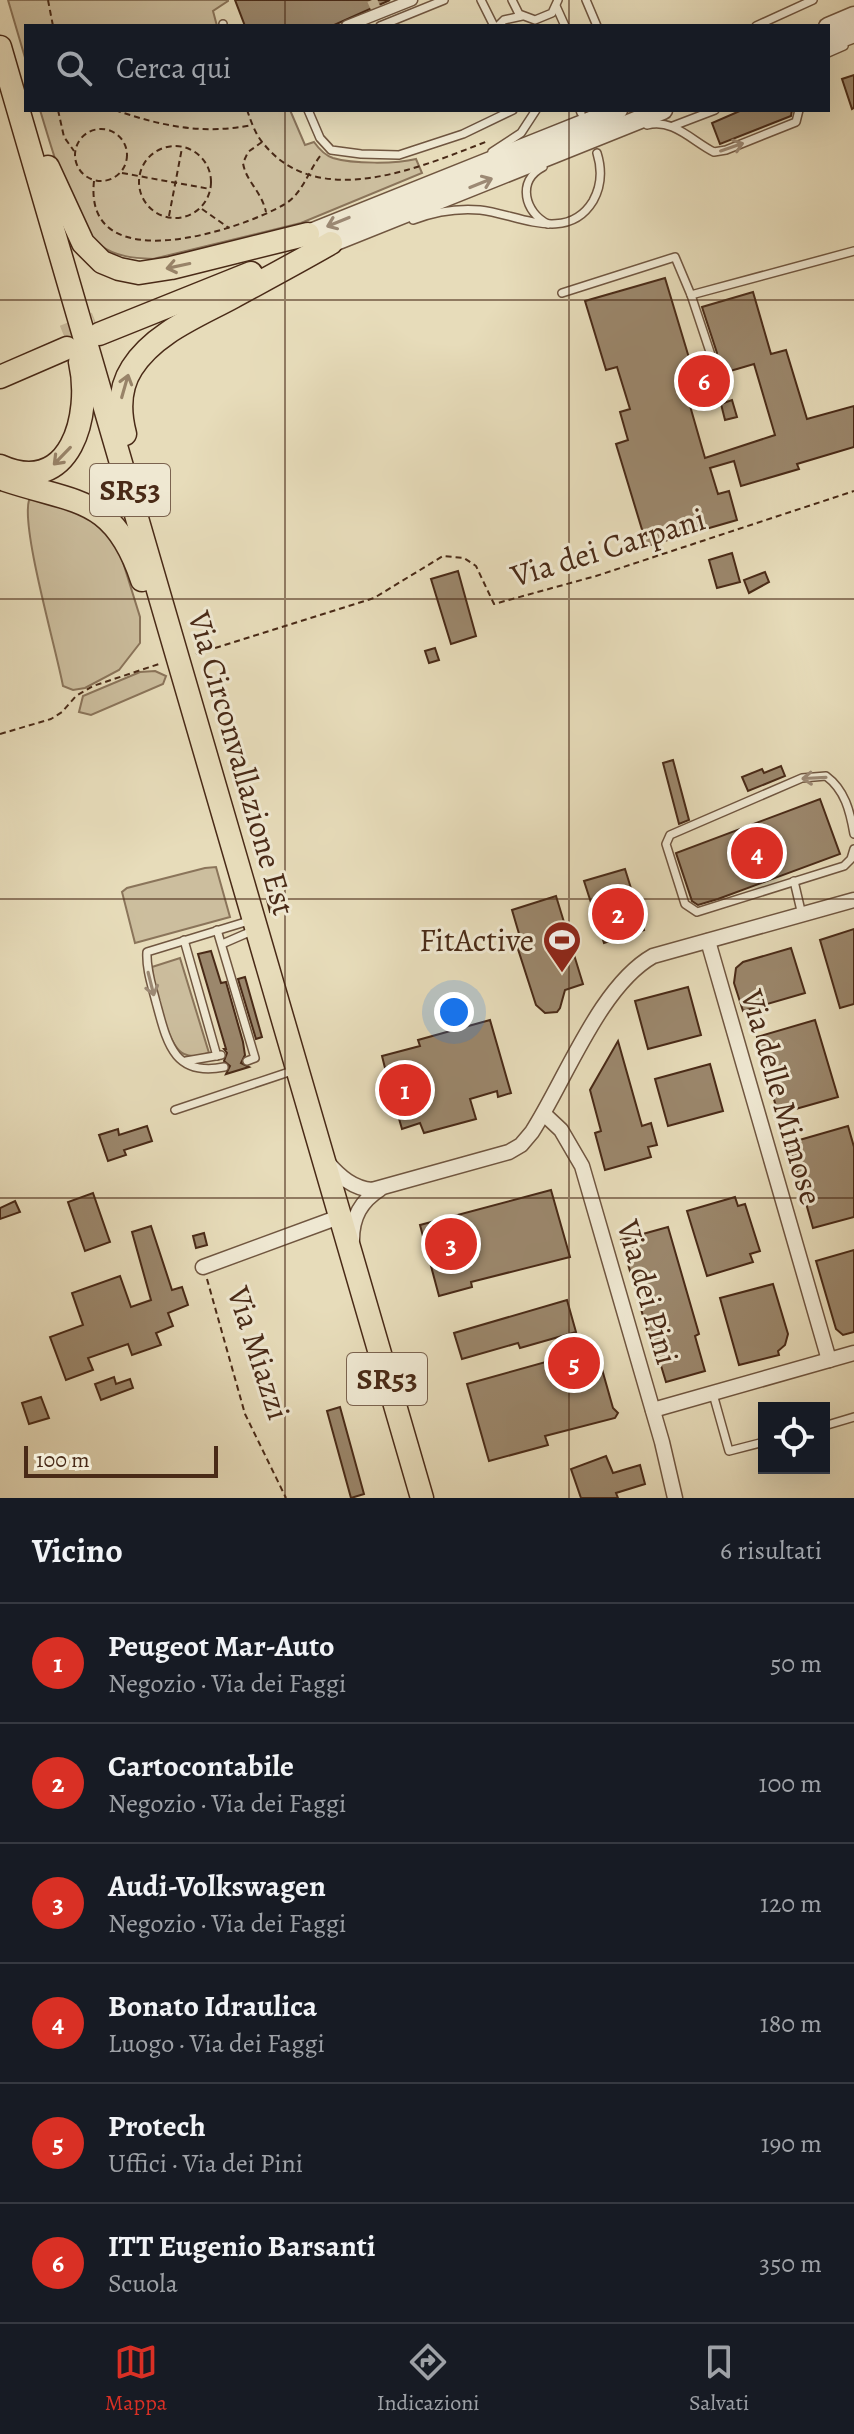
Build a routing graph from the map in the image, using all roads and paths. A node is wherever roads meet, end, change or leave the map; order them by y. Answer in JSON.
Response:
{"nodes":[{"id":1,"x":48,"y":0,"type":"edge"},
{"id":2,"x":412,"y":0,"type":"edge"},
{"id":3,"x":444,"y":0,"type":"edge"},
{"id":4,"x":481,"y":0,"type":"edge"},
{"id":5,"x":512,"y":0,"type":"edge"},
{"id":6,"x":586,"y":0,"type":"edge"},
{"id":7,"x":813,"y":0,"type":"edge"},
{"id":8,"x":557,"y":3,"type":"edge"},
{"id":9,"x":377,"y":11,"type":"junction"},
{"id":10,"x":854,"y":16,"type":"edge"},
{"id":11,"x":527,"y":20,"type":"edge"},
{"id":12,"x":53,"y":24,"type":"edge"},
{"id":13,"x":351,"y":24,"type":"edge"},
{"id":14,"x":380,"y":24,"type":"edge"},
{"id":15,"x":386,"y":24,"type":"edge"},
{"id":16,"x":495,"y":24,"type":"edge"},
{"id":17,"x":499,"y":24,"type":"edge"},
{"id":18,"x":551,"y":24,"type":"edge"},
{"id":19,"x":564,"y":24,"type":"edge"},
{"id":20,"x":596,"y":24,"type":"edge"},
{"id":21,"x":760,"y":24,"type":"edge"},
{"id":22,"x":830,"y":26,"type":"edge"},
{"id":23,"x":854,"y":33,"type":"edge"},
{"id":24,"x":830,"y":42,"type":"edge"},
{"id":25,"x":854,"y":42,"type":"edge"},
{"id":26,"x":0,"y":47,"type":"edge"},
{"id":27,"x":830,"y":52,"type":"edge"},
{"id":28,"x":24,"y":98,"type":"edge"},
{"id":29,"x":30,"y":112,"type":"edge"},
{"id":30,"x":58,"y":112,"type":"edge"},
{"id":31,"x":121,"y":112,"type":"edge"},
{"id":32,"x":309,"y":112,"type":"edge"},
{"id":33,"x":509,"y":112,"type":"edge"},
{"id":34,"x":535,"y":112,"type":"edge"},
{"id":35,"x":652,"y":112,"type":"edge"},
{"id":36,"x":710,"y":112,"type":"edge"},
{"id":37,"x":798,"y":112,"type":"edge"},
{"id":38,"x":624,"y":117,"type":"edge"},
{"id":39,"x":253,"y":125,"type":"dead end"},
{"id":40,"x":673,"y":126,"type":"junction"},
{"id":41,"x":611,"y":140,"type":"junction"},
{"id":42,"x":262,"y":142,"type":"dead end"},
{"id":43,"x":182,"y":147,"type":"junction"},
{"id":44,"x":327,"y":148,"type":"junction"},
{"id":45,"x":75,"y":152,"type":"junction"},
{"id":46,"x":597,"y":153,"type":"dead end"},
{"id":47,"x":121,"y":173,"type":"junction"},
{"id":48,"x":140,"y":176,"type":"junction"},
{"id":49,"x":94,"y":181,"type":"junction"},
{"id":50,"x":39,"y":182,"type":"junction"},
{"id":51,"x":175,"y":182,"type":"junction"},
{"id":52,"x":211,"y":189,"type":"junction"},
{"id":53,"x":378,"y":206,"type":"junction"},
{"id":54,"x":201,"y":208,"type":"junction"},
{"id":55,"x":266,"y":213,"type":"junction"},
{"id":56,"x":169,"y":218,"type":"junction"},
{"id":57,"x":548,"y":224,"type":"junction"},
{"id":58,"x":229,"y":228,"type":"junction"},
{"id":59,"x":308,"y":234,"type":"junction"},
{"id":60,"x":340,"y":240,"type":"junction"},
{"id":61,"x":854,"y":251,"type":"edge"},
{"id":62,"x":562,"y":293,"type":"dead end"},
{"id":63,"x":691,"y":295,"type":"junction"},
{"id":64,"x":711,"y":355,"type":"dead end"},
{"id":65,"x":0,"y":362,"type":"edge"},
{"id":66,"x":0,"y":377,"type":"edge"},
{"id":67,"x":0,"y":466,"type":"edge"},
{"id":68,"x":0,"y":478,"type":"edge"},
{"id":69,"x":854,"y":491,"type":"edge"},
{"id":70,"x":168,"y":626,"type":"junction"},
{"id":71,"x":174,"y":660,"type":"junction"},
{"id":72,"x":0,"y":734,"type":"edge"},
{"id":73,"x":854,"y":834,"type":"edge"},
{"id":74,"x":854,"y":849,"type":"edge"},
{"id":75,"x":794,"y":881,"type":"junction"},
{"id":76,"x":854,"y":900,"type":"edge"},
{"id":77,"x":802,"y":915,"type":"junction"},
{"id":78,"x":256,"y":924,"type":"junction"},
{"id":79,"x":217,"y":930,"type":"junction"},
{"id":80,"x":184,"y":940,"type":"junction"},
{"id":81,"x":708,"y":941,"type":"junction"},
{"id":82,"x":222,"y":944,"type":"junction"},
{"id":83,"x":184,"y":1060,"type":"junction"},
{"id":84,"x":247,"y":1061,"type":"dead end"},
{"id":85,"x":224,"y":1067,"type":"dead end"},
{"id":86,"x":297,"y":1069,"type":"junction"},
{"id":87,"x":175,"y":1110,"type":"dead end"},
{"id":88,"x":544,"y":1114,"type":"junction"},
{"id":89,"x":320,"y":1154,"type":"junction"},
{"id":90,"x":380,"y":1189,"type":"junction"},
{"id":91,"x":339,"y":1217,"type":"junction"},
{"id":92,"x":351,"y":1260,"type":"junction"},
{"id":93,"x":203,"y":1267,"type":"joint"},
{"id":94,"x":854,"y":1353,"type":"edge"},
{"id":95,"x":829,"y":1360,"type":"junction"},
{"id":96,"x":713,"y":1394,"type":"junction"},
{"id":97,"x":653,"y":1410,"type":"junction"},
{"id":98,"x":854,"y":1417,"type":"edge"},
{"id":99,"x":830,"y":1424,"type":"edge"},
{"id":100,"x":758,"y":1444,"type":"edge"},
{"id":101,"x":286,"y":1498,"type":"edge"},
{"id":102,"x":422,"y":1498,"type":"edge"},
{"id":103,"x":675,"y":1498,"type":"edge"}],
"edges":[{"from":1,"to":12,"type":"path"},
{"from":2,"to":9,"type":"street"},
{"from":3,"to":15,"type":"lane"},
{"from":4,"to":16,"type":"lane"},
{"from":5,"to":11,"type":"lane"},
{"from":6,"to":20,"type":"lane"},
{"from":7,"to":21,"type":"lane"},
{"from":8,"to":11,"type":"lane"},
{"from":8,"to":18,"type":"lane"},
{"from":8,"to":19,"type":"lane"},
{"from":9,"to":13,"type":"street"},
{"from":9,"to":14,"type":"street"},
{"from":10,"to":22,"type":"street"},
{"from":11,"to":17,"type":"lane"},
{"from":23,"to":24,"type":"street"},
{"from":25,"to":27,"type":"lane"},
{"from":26,"to":28,"type":"main road"},
{"from":26,"to":50,"type":"main road","name":"Via Circonvallazione Est","number":"SR53"},
{"from":59,"to":29,"type":"main road","one_way":true},
{"from":30,"to":45,"type":"path"},
{"from":31,"to":39,"type":"path"},
{"from":32,"to":44,"type":"lane"},
{"from":33,"to":44,"type":"lane"},
{"from":34,"to":53,"type":"lane"},
{"from":35,"to":38,"type":"street"},
{"from":36,"to":40,"type":"lane"},
{"from":40,"to":37,"type":"lane","one_way":true},
{"from":38,"to":41,"type":"lane"},
{"from":38,"to":53,"type":"street"},
{"from":60,"to":38,"type":"street","one_way":true},
{"from":40,"to":41,"type":"lane"},
{"from":41,"to":57,"type":"lane"},
{"from":42,"to":55,"type":"path"},
{"from":43,"to":48,"type":"path"},
{"from":43,"to":51,"type":"path"},
{"from":43,"to":52,"type":"path"},
{"from":44,"to":55,"type":"path"},
{"from":45,"to":47,"type":"path"},
{"from":45,"to":49,"type":"path"},
{"from":46,"to":57,"type":"lane"},
{"from":47,"to":48,"type":"path"},
{"from":47,"to":49,"type":"path"},
{"from":48,"to":51,"type":"path"},
{"from":48,"to":56,"type":"path"},
{"from":49,"to":58,"type":"path"},
{"from":50,"to":67,"type":"main road","one_way":true},
{"from":50,"to":70,"type":"main road","name":"Via Circonvallazione Est","number":"SR53"},
{"from":51,"to":52,"type":"path"},
{"from":51,"to":56,"type":"path"},
{"from":52,"to":54,"type":"path"},
{"from":53,"to":59,"type":"street","one_way":true},
{"from":54,"to":56,"type":"path"},
{"from":54,"to":58,"type":"path"},
{"from":55,"to":58,"type":"path"},
{"from":57,"to":60,"type":"lane"},
{"from":59,"to":60,"type":"main road"},
{"from":70,"to":60,"type":"main road","one_way":true},
{"from":61,"to":63,"type":"lane"},
{"from":62,"to":63,"type":"lane"},
{"from":63,"to":64,"type":"lane"},
{"from":65,"to":66,"type":"main road"},
{"from":68,"to":71,"type":"main road"},
{"from":69,"to":71,"type":"path","name":"Via dei Carpani"},
{"from":70,"to":71,"type":"main road","name":"Via Circonvallazione Est","number":"SR53"},
{"from":71,"to":72,"type":"path"},
{"from":71,"to":78,"type":"main road","name":"Via Circonvallazione Est","number":"SR53"},
{"from":73,"to":75,"type":"lane","one_way":true},
{"from":74,"to":75,"type":"lane"},
{"from":75,"to":77,"type":"lane"},
{"from":76,"to":77,"type":"street"},
{"from":77,"to":81,"type":"street"},
{"from":78,"to":79,"type":"lane"},
{"from":78,"to":82,"type":"lane"},
{"from":78,"to":86,"type":"main road","name":"Via Circonvallazione Est","number":"SR53"},
{"from":79,"to":80,"type":"lane"},
{"from":79,"to":82,"type":"lane"},
{"from":80,"to":83,"type":"lane","one_way":true},
{"from":80,"to":83,"type":"lane"},
{"from":81,"to":88,"type":"street"},
{"from":81,"to":95,"type":"street","name":"Via delle Mimose"},
{"from":82,"to":84,"type":"lane"},
{"from":83,"to":85,"type":"lane"},
{"from":86,"to":87,"type":"lane"},
{"from":86,"to":89,"type":"main road","name":"Via Circonvallazione Est","number":"SR53"},
{"from":88,"to":90,"type":"street"},
{"from":88,"to":97,"type":"street","name":"Via dei Pini"},
{"from":89,"to":90,"type":"street"},
{"from":89,"to":91,"type":"main road","name":"Via Circonvallazione Est","number":"SR53"},
{"from":90,"to":92,"type":"street"},
{"from":91,"to":92,"type":"main road","name":"Via Circonvallazione Est","number":"SR53"},
{"from":91,"to":93,"type":"street","name":"Via Miazzi"},
{"from":92,"to":102,"type":"main road","name":"Via Circonvallazione Est","number":"SR53"},
{"from":93,"to":101,"type":"path","name":"Via Miazzi"},
{"from":94,"to":95,"type":"street"},
{"from":95,"to":96,"type":"street"},
{"from":96,"to":97,"type":"street"},
{"from":96,"to":100,"type":"lane"},
{"from":97,"to":103,"type":"street","name":"Via dei Pini"},
{"from":98,"to":99,"type":"lane"}]}
